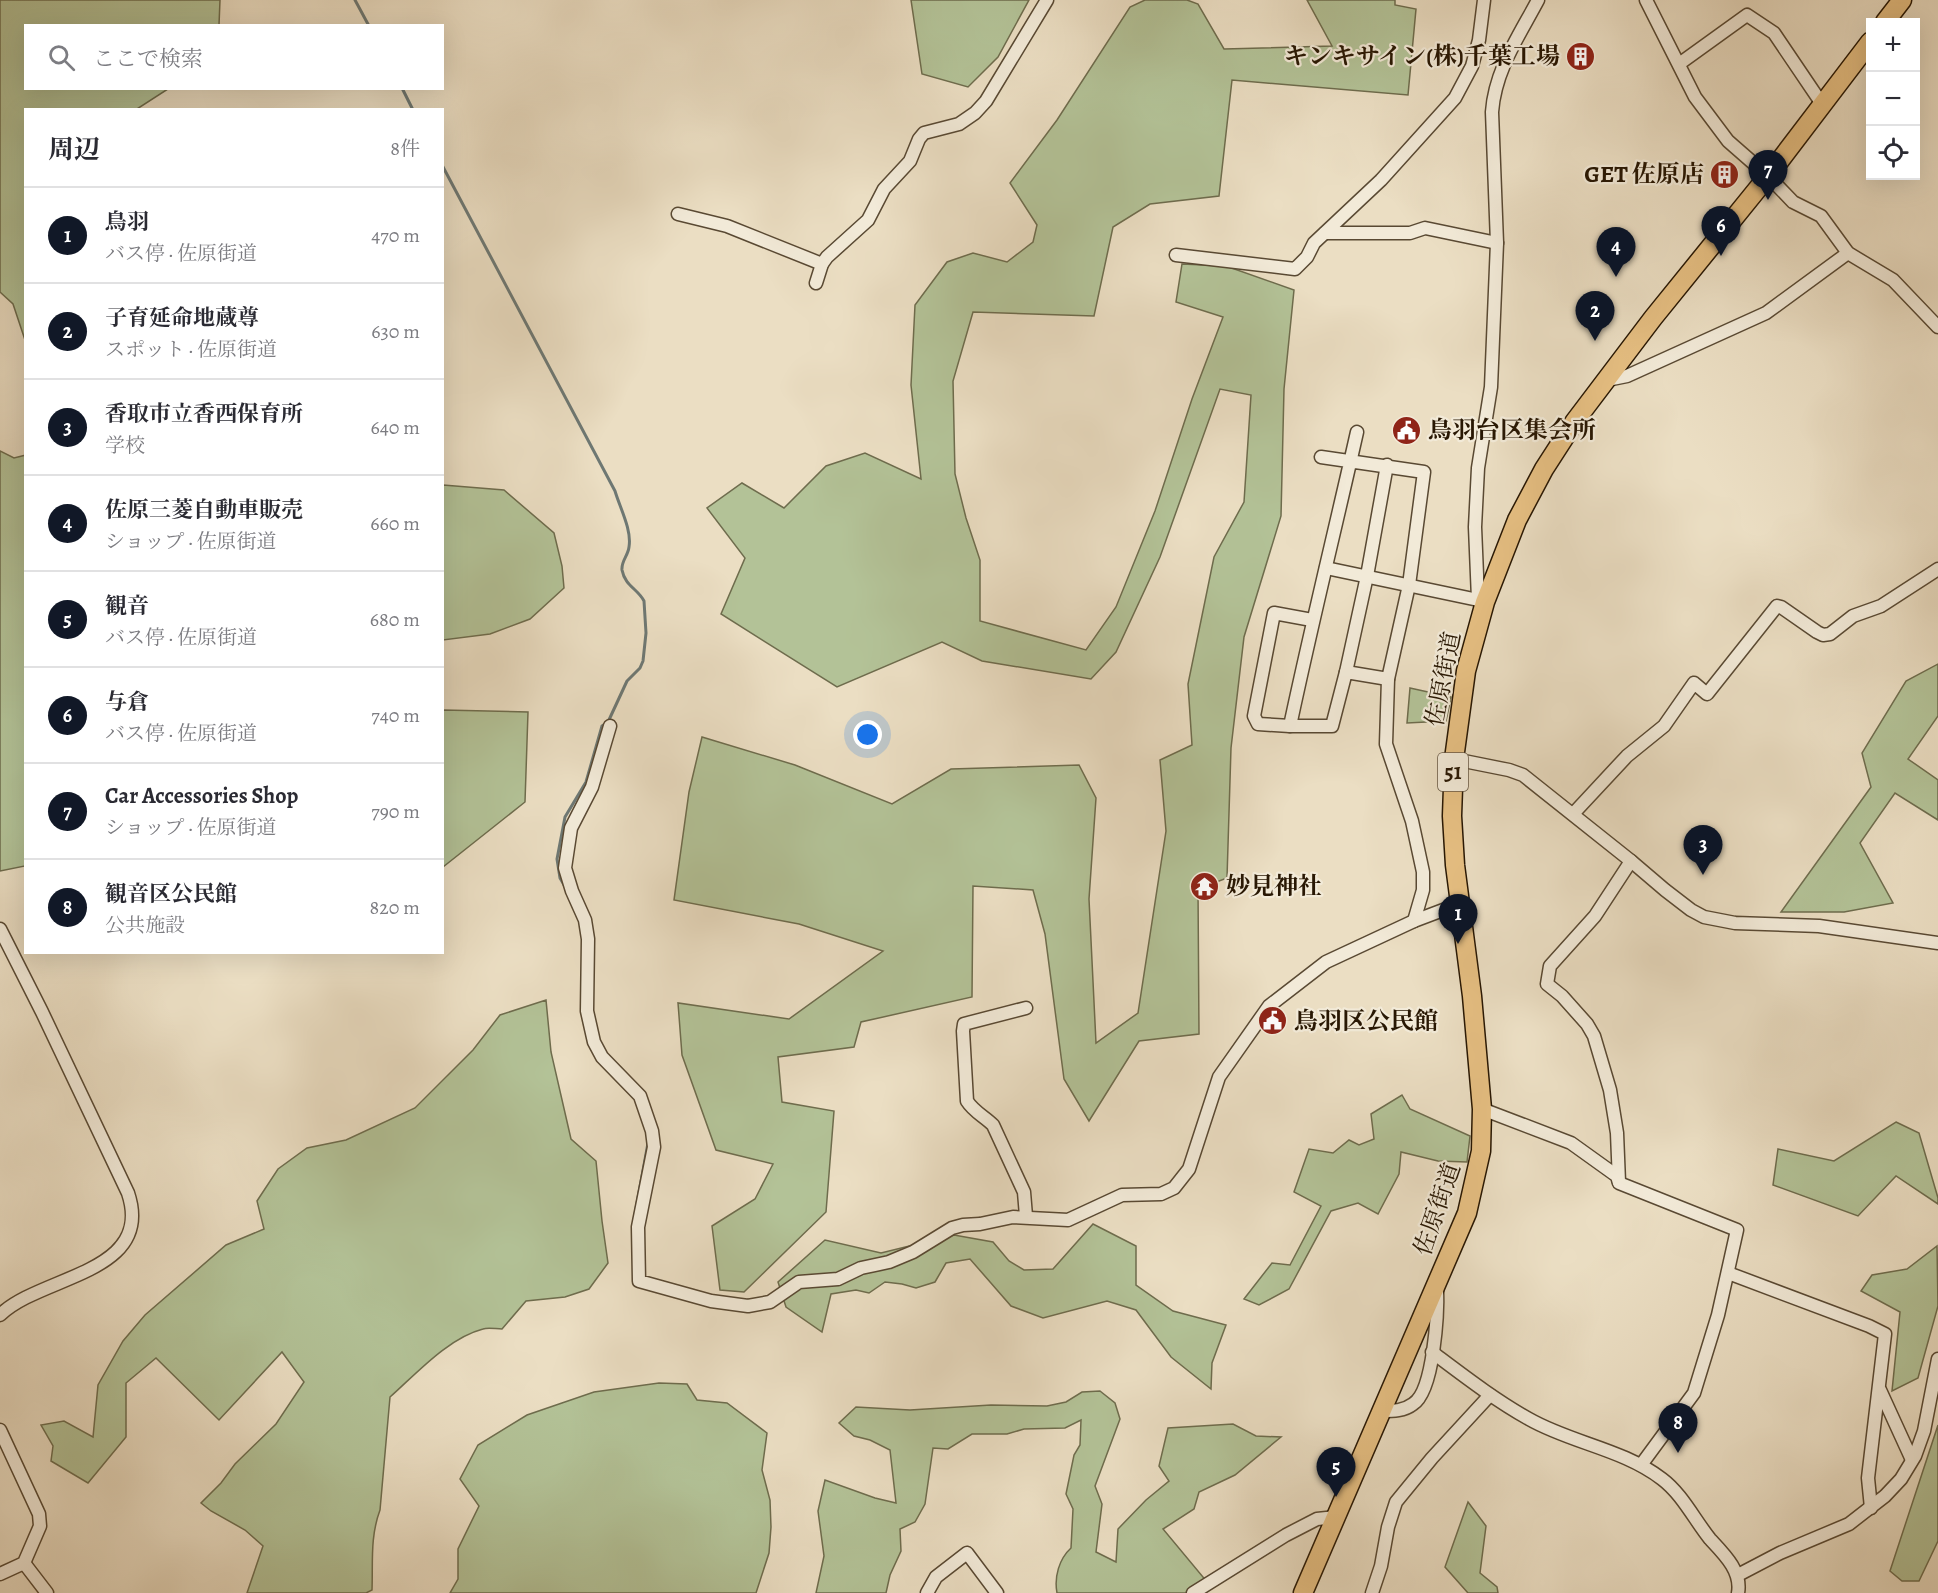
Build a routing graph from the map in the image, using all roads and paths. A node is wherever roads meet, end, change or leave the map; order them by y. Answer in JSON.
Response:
{"nodes":[{"id":1,"x":1047,"y":0,"type":"edge"},
{"id":2,"x":1484,"y":0,"type":"edge"},
{"id":3,"x":1538,"y":0,"type":"edge"},
{"id":4,"x":1646,"y":0,"type":"edge"},
{"id":5,"x":1902,"y":0,"type":"edge"},
{"id":6,"x":1888,"y":18,"type":"edge"},
{"id":7,"x":1866,"y":47,"type":"edge"},
{"id":8,"x":1679,"y":64,"type":"junction"},
{"id":9,"x":1822,"y":104,"type":"junction"},
{"id":10,"x":1768,"y":176,"type":"junction"},
{"id":11,"x":678,"y":214,"type":"dead end"},
{"id":12,"x":1325,"y":233,"type":"junction"},
{"id":13,"x":1497,"y":243,"type":"junction"},
{"id":14,"x":1848,"y":253,"type":"junction"},
{"id":15,"x":1176,"y":255,"type":"dead end"},
{"id":16,"x":822,"y":264,"type":"junction"},
{"id":17,"x":816,"y":283,"type":"dead end"},
{"id":18,"x":1938,"y":327,"type":"edge"},
{"id":19,"x":1607,"y":380,"type":"junction"},
{"id":20,"x":1357,"y":432,"type":"dead end"},
{"id":21,"x":1321,"y":457,"type":"dead end"},
{"id":22,"x":1351,"y":460,"type":"junction"},
{"id":23,"x":1387,"y":465,"type":"junction"},
{"id":24,"x":1326,"y":568,"type":"junction"},
{"id":25,"x":1938,"y":569,"type":"edge"},
{"id":26,"x":1367,"y":576,"type":"junction"},
{"id":27,"x":1409,"y":585,"type":"junction"},
{"id":28,"x":1481,"y":600,"type":"junction"},
{"id":29,"x":1312,"y":620,"type":"junction"},
{"id":30,"x":1346,"y":672,"type":"junction"},
{"id":31,"x":1388,"y":679,"type":"junction"},
{"id":32,"x":610,"y":726,"type":"dead end"},
{"id":33,"x":1290,"y":726,"type":"junction"},
{"id":34,"x":1454,"y":759,"type":"junction"},
{"id":35,"x":1573,"y":814,"type":"junction"},
{"id":36,"x":1631,"y":861,"type":"junction"},
{"id":37,"x":1459,"y":904,"type":"junction"},
{"id":38,"x":1414,"y":921,"type":"junction"},
{"id":39,"x":0,"y":929,"type":"edge"},
{"id":40,"x":1938,"y":943,"type":"edge"},
{"id":41,"x":1026,"y":1008,"type":"dead end"},
{"id":42,"x":1482,"y":1109,"type":"junction"},
{"id":43,"x":1619,"y":1183,"type":"junction"},
{"id":44,"x":1026,"y":1216,"type":"junction"},
{"id":45,"x":1728,"y":1273,"type":"junction"},
{"id":46,"x":1437,"y":1284,"type":"junction"},
{"id":47,"x":0,"y":1315,"type":"edge"},
{"id":48,"x":1432,"y":1352,"type":"junction"},
{"id":49,"x":1938,"y":1359,"type":"edge"},
{"id":50,"x":1880,"y":1390,"type":"junction"},
{"id":51,"x":1490,"y":1395,"type":"junction"},
{"id":52,"x":1382,"y":1411,"type":"junction"},
{"id":53,"x":0,"y":1430,"type":"edge"},
{"id":54,"x":1912,"y":1460,"type":"junction"},
{"id":55,"x":1641,"y":1465,"type":"junction"},
{"id":56,"x":1870,"y":1508,"type":"junction"},
{"id":57,"x":1336,"y":1517,"type":"junction"},
{"id":58,"x":24,"y":1563,"type":"junction"},
{"id":59,"x":0,"y":1574,"type":"edge"},
{"id":60,"x":1738,"y":1575,"type":"junction"},
{"id":61,"x":47,"y":1593,"type":"edge"},
{"id":62,"x":927,"y":1593,"type":"edge"},
{"id":63,"x":997,"y":1593,"type":"edge"},
{"id":64,"x":1194,"y":1593,"type":"edge"},
{"id":65,"x":1303,"y":1593,"type":"edge"},
{"id":66,"x":1372,"y":1593,"type":"edge"},
{"id":67,"x":1738,"y":1593,"type":"edge"}],
"edges":[{"from":1,"to":16,"type":"street"},
{"from":2,"to":12,"type":"street"},
{"from":3,"to":13,"type":"street"},
{"from":4,"to":8,"type":"street"},
{"from":5,"to":6,"type":"highway"},
{"from":7,"to":9,"type":"highway","name":"佐原街道","number":"51"},
{"from":8,"to":9,"type":"street"},
{"from":8,"to":10,"type":"street"},
{"from":9,"to":10,"type":"highway","name":"佐原街道","number":"51"},
{"from":10,"to":14,"type":"street"},
{"from":10,"to":19,"type":"highway","name":"佐原街道","number":"51"},
{"from":11,"to":16,"type":"street"},
{"from":12,"to":13,"type":"street"},
{"from":12,"to":15,"type":"street"},
{"from":13,"to":28,"type":"street"},
{"from":14,"to":18,"type":"street"},
{"from":14,"to":19,"type":"street"},
{"from":16,"to":17,"type":"street"},
{"from":19,"to":28,"type":"highway","name":"佐原街道","number":"51"},
{"from":20,"to":22,"type":"street"},
{"from":21,"to":22,"type":"street"},
{"from":22,"to":23,"type":"street"},
{"from":22,"to":24,"type":"street"},
{"from":23,"to":26,"type":"street"},
{"from":23,"to":27,"type":"street"},
{"from":24,"to":26,"type":"street"},
{"from":24,"to":29,"type":"street"},
{"from":25,"to":35,"type":"street"},
{"from":26,"to":27,"type":"street"},
{"from":26,"to":30,"type":"street"},
{"from":27,"to":28,"type":"street"},
{"from":27,"to":31,"type":"street"},
{"from":28,"to":34,"type":"highway","name":"佐原街道","number":"51"},
{"from":29,"to":33,"type":"street"},
{"from":29,"to":33,"type":"street"},
{"from":30,"to":31,"type":"street"},
{"from":30,"to":33,"type":"street"},
{"from":31,"to":38,"type":"street"},
{"from":32,"to":44,"type":"street"},
{"from":34,"to":35,"type":"street"},
{"from":34,"to":37,"type":"highway","name":"佐原街道","number":"51"},
{"from":35,"to":36,"type":"street"},
{"from":36,"to":40,"type":"street"},
{"from":36,"to":43,"type":"street"},
{"from":37,"to":38,"type":"street"},
{"from":37,"to":42,"type":"highway","name":"佐原街道","number":"51"},
{"from":38,"to":44,"type":"street"},
{"from":39,"to":47,"type":"street"},
{"from":41,"to":44,"type":"street"},
{"from":42,"to":43,"type":"street"},
{"from":42,"to":46,"type":"highway","name":"佐原街道","number":"51"},
{"from":43,"to":45,"type":"street"},
{"from":45,"to":50,"type":"street"},
{"from":45,"to":55,"type":"street"},
{"from":46,"to":48,"type":"street"},
{"from":46,"to":52,"type":"highway","name":"佐原街道","number":"51"},
{"from":48,"to":51,"type":"street"},
{"from":48,"to":52,"type":"street"},
{"from":49,"to":54,"type":"street"},
{"from":50,"to":54,"type":"street"},
{"from":50,"to":56,"type":"street"},
{"from":51,"to":55,"type":"street"},
{"from":51,"to":66,"type":"street"},
{"from":52,"to":57,"type":"highway","name":"佐原街道","number":"51"},
{"from":53,"to":58,"type":"street"},
{"from":54,"to":56,"type":"street"},
{"from":55,"to":60,"type":"street"},
{"from":56,"to":60,"type":"street"},
{"from":57,"to":64,"type":"street"},
{"from":57,"to":65,"type":"highway","name":"佐原街道","number":"51"},
{"from":58,"to":59,"type":"street"},
{"from":58,"to":61,"type":"street"},
{"from":60,"to":67,"type":"street"},
{"from":62,"to":63,"type":"street"}]}
